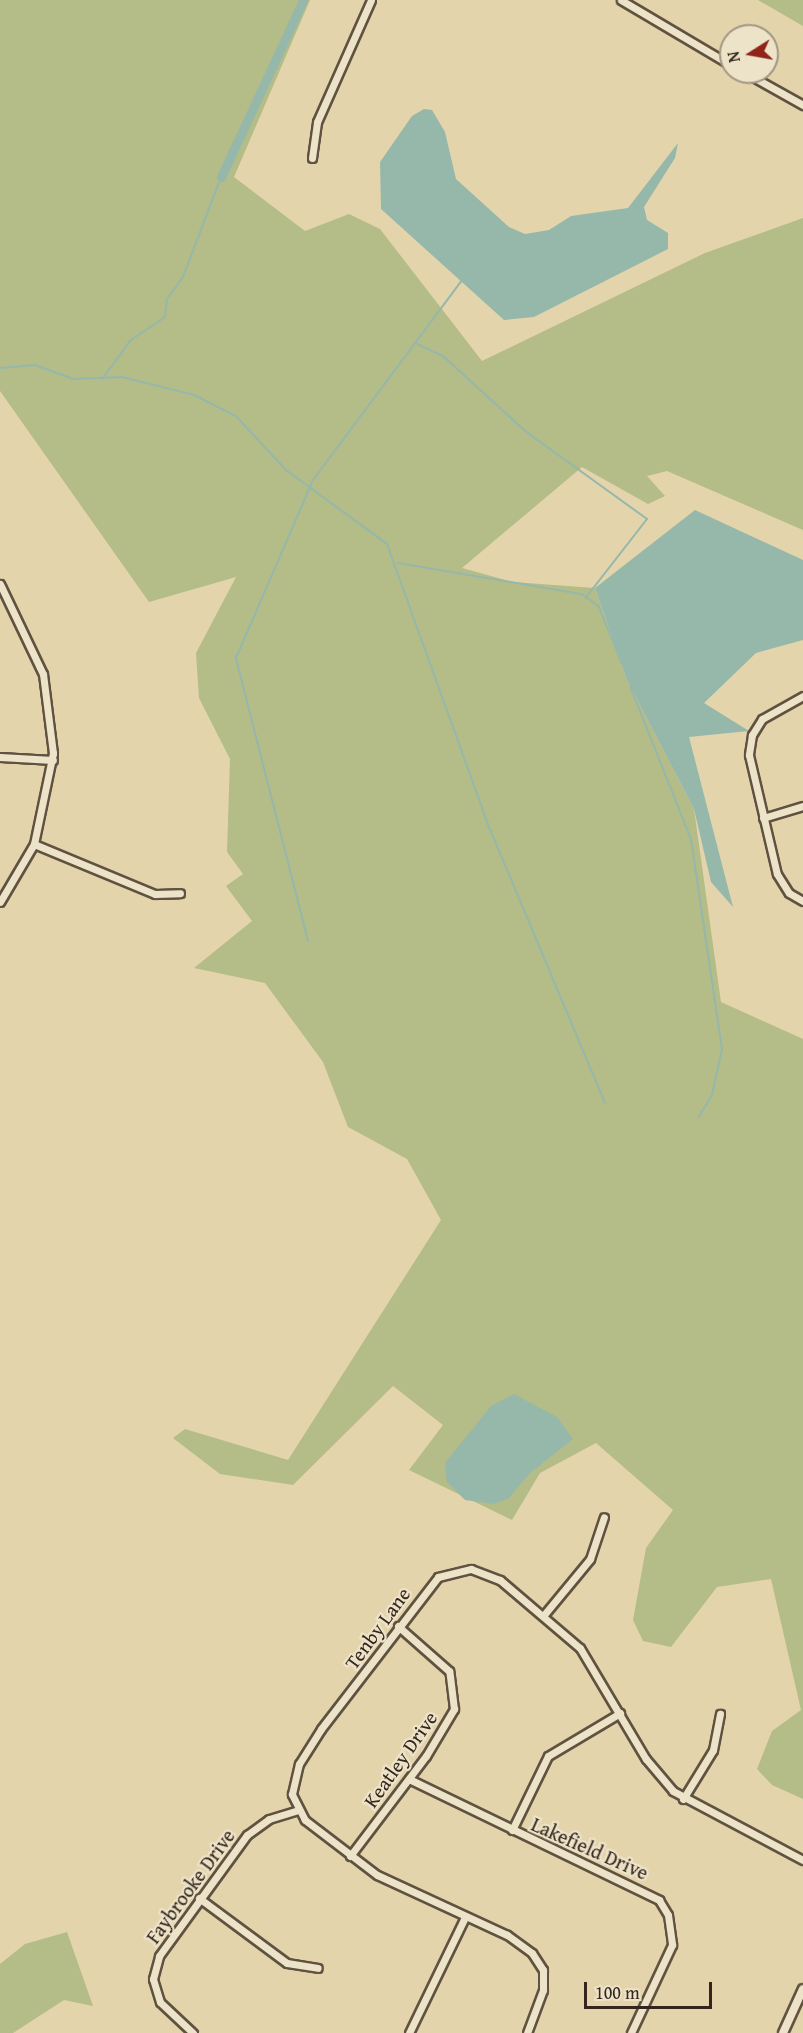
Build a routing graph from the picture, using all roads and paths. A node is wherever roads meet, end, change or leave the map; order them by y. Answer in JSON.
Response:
{"nodes":[{"id":1,"x":371,"y":0,"type":"edge"},
{"id":2,"x":621,"y":0,"type":"edge"},
{"id":3,"x":719,"y":58,"type":"edge"},
{"id":4,"x":765,"y":84,"type":"edge"},
{"id":5,"x":803,"y":105,"type":"edge"},
{"id":6,"x":312,"y":158,"type":"dead end"},
{"id":7,"x":0,"y":584,"type":"edge"},
{"id":8,"x":803,"y":696,"type":"edge"},
{"id":9,"x":0,"y":757,"type":"edge"},
{"id":10,"x":53,"y":760,"type":"junction"},
{"id":11,"x":803,"y":806,"type":"edge"},
{"id":12,"x":763,"y":818,"type":"junction"},
{"id":13,"x":34,"y":844,"type":"junction"},
{"id":14,"x":180,"y":893,"type":"dead end"},
{"id":15,"x":803,"y":901,"type":"edge"},
{"id":16,"x":0,"y":902,"type":"edge"},
{"id":17,"x":604,"y":1517,"type":"dead end"},
{"id":18,"x":543,"y":1616,"type":"junction"},
{"id":19,"x":398,"y":1626,"type":"junction"},
{"id":20,"x":620,"y":1713,"type":"junction"},
{"id":21,"x":720,"y":1714,"type":"dead end"},
{"id":22,"x":409,"y":1779,"type":"junction"},
{"id":23,"x":683,"y":1799,"type":"junction"},
{"id":24,"x":298,"y":1810,"type":"junction"},
{"id":25,"x":512,"y":1830,"type":"junction"},
{"id":26,"x":350,"y":1856,"type":"junction"},
{"id":27,"x":803,"y":1860,"type":"edge"},
{"id":28,"x":199,"y":1898,"type":"junction"},
{"id":29,"x":465,"y":1917,"type":"junction"},
{"id":30,"x":318,"y":1968,"type":"dead end"},
{"id":31,"x":803,"y":1989,"type":"edge"},
{"id":32,"x":192,"y":2032,"type":"edge"},
{"id":33,"x":409,"y":2033,"type":"edge"},
{"id":34,"x":527,"y":2033,"type":"edge"},
{"id":35,"x":631,"y":2033,"type":"edge"},
{"id":36,"x":783,"y":2033,"type":"edge"}],
"edges":[{"from":1,"to":6,"type":"street"},
{"from":2,"to":3,"type":"street"},
{"from":4,"to":5,"type":"street"},
{"from":7,"to":10,"type":"street"},
{"from":8,"to":12,"type":"street"},
{"from":9,"to":10,"type":"street"},
{"from":10,"to":13,"type":"street"},
{"from":11,"to":12,"type":"street"},
{"from":12,"to":15,"type":"street"},
{"from":13,"to":14,"type":"street"},
{"from":13,"to":16,"type":"street"},
{"from":17,"to":18,"type":"street"},
{"from":18,"to":19,"type":"street","name":"Tenby Lane"},
{"from":18,"to":20,"type":"street","name":"Tenby Lane"},
{"from":19,"to":22,"type":"street","name":"Keatley Drive"},
{"from":19,"to":24,"type":"street","name":"Tenby Lane"},
{"from":20,"to":23,"type":"street","name":"Tenby Lane"},
{"from":20,"to":25,"type":"street"},
{"from":21,"to":23,"type":"street"},
{"from":22,"to":25,"type":"street","name":"Lakefield Drive"},
{"from":22,"to":26,"type":"street","name":"Keatley Drive"},
{"from":23,"to":27,"type":"street","name":"Tenby Lane"},
{"from":24,"to":26,"type":"street"},
{"from":24,"to":28,"type":"street","name":"Faybrooke Drive"},
{"from":25,"to":35,"type":"street","name":"Lakefield Drive"},
{"from":26,"to":29,"type":"street"},
{"from":28,"to":30,"type":"street"},
{"from":28,"to":32,"type":"street","name":"Faybrooke Drive"},
{"from":29,"to":33,"type":"street"},
{"from":29,"to":34,"type":"street"},
{"from":31,"to":36,"type":"street"}]}
